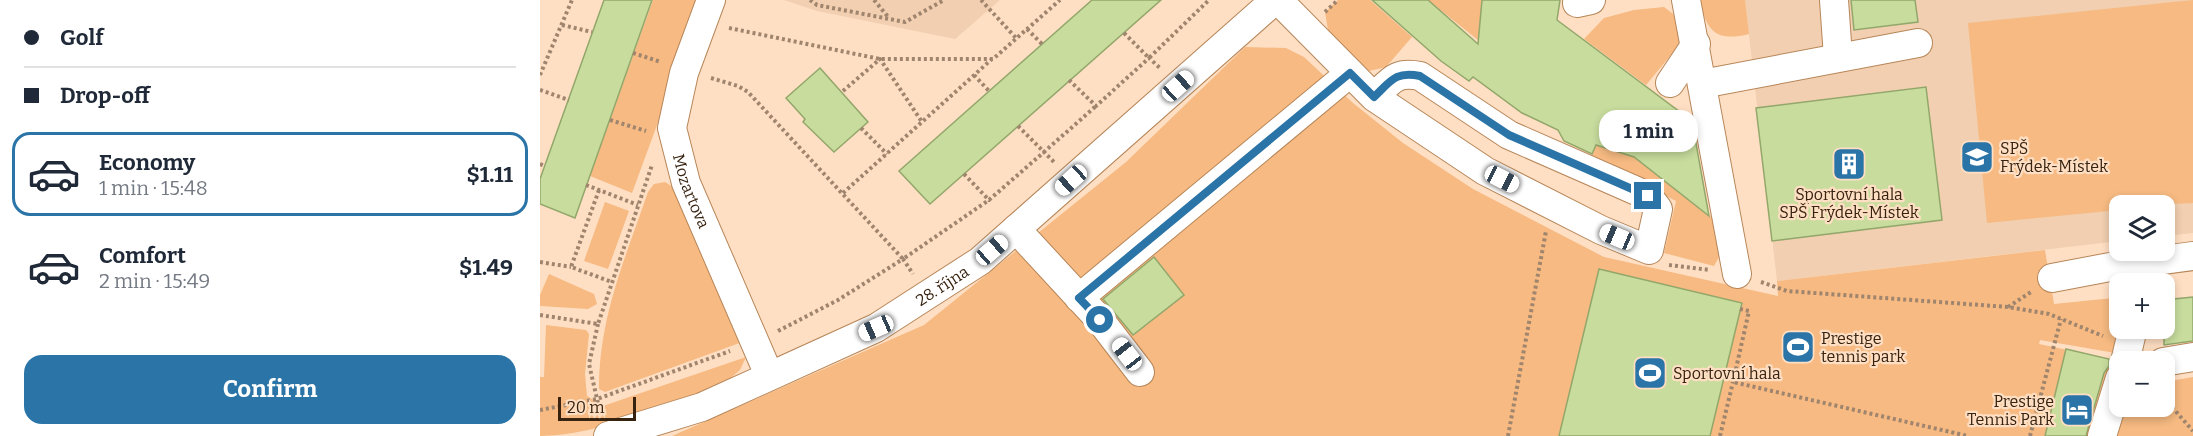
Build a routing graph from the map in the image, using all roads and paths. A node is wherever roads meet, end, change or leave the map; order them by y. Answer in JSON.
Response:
{"nodes":[{"id":1,"x":572,"y":0,"type":"edge"},
{"id":2,"x":810,"y":0,"type":"edge"},
{"id":3,"x":874,"y":0,"type":"edge"},
{"id":4,"x":944,"y":0,"type":"edge"},
{"id":5,"x":981,"y":0,"type":"edge"},
{"id":6,"x":1060,"y":0,"type":"edge"},
{"id":7,"x":1209,"y":0,"type":"edge"},
{"id":8,"x":1277,"y":0,"type":"edge"},
{"id":9,"x":1686,"y":0,"type":"edge"},
{"id":10,"x":1834,"y":0,"type":"edge"},
{"id":11,"x":707,"y":11,"type":"edge"},
{"id":12,"x":890,"y":18,"type":"junction"},
{"id":13,"x":562,"y":25,"type":"junction"},
{"id":14,"x":1027,"y":29,"type":"junction"},
{"id":15,"x":592,"y":32,"type":"dead end"},
{"id":16,"x":1124,"y":33,"type":"dead end"},
{"id":17,"x":1016,"y":39,"type":"junction"},
{"id":18,"x":1918,"y":43,"type":"dead end"},
{"id":19,"x":1042,"y":44,"type":"dead end"},
{"id":20,"x":1696,"y":44,"type":"junction"},
{"id":21,"x":633,"y":54,"type":"dead end"},
{"id":22,"x":1838,"y":57,"type":"junction"},
{"id":23,"x":1149,"y":58,"type":"junction"},
{"id":24,"x":993,"y":59,"type":"junction"},
{"id":25,"x":880,"y":60,"type":"junction"},
{"id":26,"x":685,"y":70,"type":"junction"},
{"id":27,"x":1350,"y":73,"type":"junction"},
{"id":28,"x":540,"y":75,"type":"edge"},
{"id":29,"x":974,"y":75,"type":"junction"},
{"id":30,"x":1069,"y":81,"type":"dead end"},
{"id":31,"x":1670,"y":83,"type":"dead end"},
{"id":32,"x":1702,"y":84,"type":"junction"},
{"id":33,"x":1178,"y":86,"type":"junction"},
{"id":34,"x":540,"y":90,"type":"edge"},
{"id":35,"x":990,"y":91,"type":"dead end"},
{"id":36,"x":843,"y":92,"type":"dead end"},
{"id":37,"x":1374,"y":97,"type":"junction"},
{"id":38,"x":568,"y":100,"type":"dead end"},
{"id":39,"x":1096,"y":106,"type":"junction"},
{"id":40,"x":610,"y":120,"type":"dead end"},
{"id":41,"x":922,"y":122,"type":"junction"},
{"id":42,"x":1018,"y":126,"type":"dead end"},
{"id":43,"x":861,"y":128,"type":"dead end"},
{"id":44,"x":651,"y":133,"type":"dead end"},
{"id":45,"x":1044,"y":152,"type":"junction"},
{"id":46,"x":887,"y":154,"type":"junction"},
{"id":47,"x":655,"y":156,"type":"dead end"},
{"id":48,"x":964,"y":174,"type":"dead end"},
{"id":49,"x":1071,"y":180,"type":"junction"},
{"id":50,"x":586,"y":185,"type":"dead end"},
{"id":51,"x":599,"y":190,"type":"junction"},
{"id":52,"x":843,"y":193,"type":"junction"},
{"id":53,"x":989,"y":200,"type":"junction"},
{"id":54,"x":1551,"y":204,"type":"junction"},
{"id":55,"x":638,"y":205,"type":"junction"},
{"id":56,"x":1016,"y":229,"type":"junction"},
{"id":57,"x":1649,"y":250,"type":"junction"},
{"id":58,"x":2193,"y":256,"type":"edge"},
{"id":59,"x":903,"y":258,"type":"junction"},
{"id":60,"x":540,"y":262,"type":"edge"},
{"id":61,"x":571,"y":267,"type":"junction"},
{"id":62,"x":2148,"y":272,"type":"edge"},
{"id":63,"x":1737,"y":274,"type":"junction"},
{"id":64,"x":2052,"y":278,"type":"dead end"},
{"id":65,"x":612,"y":282,"type":"junction"},
{"id":66,"x":927,"y":295,"type":"junction"},
{"id":67,"x":1079,"y":298,"type":"junction"},
{"id":68,"x":1740,"y":309,"type":"dead end"},
{"id":69,"x":540,"y":315,"type":"edge"},
{"id":70,"x":2061,"y":319,"type":"junction"},
{"id":71,"x":598,"y":324,"type":"junction"},
{"id":72,"x":754,"y":343,"type":"junction"},
{"id":73,"x":2134,"y":351,"type":"edge"},
{"id":74,"x":2193,"y":357,"type":"edge"},
{"id":75,"x":2175,"y":360,"type":"edge"},
{"id":76,"x":1140,"y":372,"type":"dead end"},
{"id":77,"x":769,"y":375,"type":"junction"},
{"id":78,"x":1733,"y":382,"type":"junction"},
{"id":79,"x":597,"y":399,"type":"junction"},
{"id":80,"x":540,"y":410,"type":"edge"},
{"id":81,"x":2175,"y":411,"type":"edge"},
{"id":82,"x":2109,"y":413,"type":"edge"},
{"id":83,"x":604,"y":427,"type":"edge"},
{"id":84,"x":2193,"y":431,"type":"edge"},
{"id":85,"x":1508,"y":436,"type":"edge"},
{"id":86,"x":1720,"y":436,"type":"edge"},
{"id":87,"x":1968,"y":436,"type":"edge"},
{"id":88,"x":2030,"y":436,"type":"edge"},
{"id":89,"x":2102,"y":436,"type":"edge"}],
"edges":[{"from":1,"to":13,"type":"path"},
{"from":2,"to":12,"type":"path"},
{"from":3,"to":12,"type":"path"},
{"from":4,"to":12,"type":"path"},
{"from":5,"to":17,"type":"path"},
{"from":6,"to":14,"type":"path"},
{"from":7,"to":23,"type":"path"},
{"from":8,"to":27,"type":"street"},
{"from":8,"to":33,"type":"street","name":"28. října"},
{"from":9,"to":20,"type":"street"},
{"from":10,"to":22,"type":"street"},
{"from":11,"to":25,"type":"path"},
{"from":11,"to":26,"type":"street","name":"Mozartova"},
{"from":13,"to":15,"type":"path"},
{"from":13,"to":28,"type":"path"},
{"from":14,"to":17,"type":"path"},
{"from":14,"to":19,"type":"path"},
{"from":16,"to":23,"type":"path"},
{"from":17,"to":24,"type":"path"},
{"from":18,"to":22,"type":"street"},
{"from":20,"to":31,"type":"street"},
{"from":20,"to":32,"type":"street"},
{"from":21,"to":26,"type":"path"},
{"from":22,"to":32,"type":"street"},
{"from":23,"to":33,"type":"path"},
{"from":23,"to":39,"type":"path"},
{"from":24,"to":25,"type":"path"},
{"from":24,"to":29,"type":"path"},
{"from":25,"to":36,"type":"path"},
{"from":25,"to":41,"type":"path"},
{"from":26,"to":52,"type":"path"},
{"from":26,"to":72,"type":"street","name":"Mozartova"},
{"from":27,"to":37,"type":"street"},
{"from":27,"to":67,"type":"street"},
{"from":29,"to":35,"type":"path"},
{"from":29,"to":41,"type":"path"},
{"from":30,"to":39,"type":"path"},
{"from":32,"to":63,"type":"street"},
{"from":33,"to":49,"type":"street","name":"28. října"},
{"from":34,"to":38,"type":"path"},
{"from":37,"to":54,"type":"street"},
{"from":37,"to":57,"type":"street"},
{"from":39,"to":45,"type":"path"},
{"from":40,"to":44,"type":"path"},
{"from":41,"to":46,"type":"path"},
{"from":42,"to":45,"type":"path"},
{"from":43,"to":46,"type":"path"},
{"from":45,"to":49,"type":"path"},
{"from":45,"to":53,"type":"path"},
{"from":46,"to":52,"type":"path"},
{"from":47,"to":55,"type":"path"},
{"from":48,"to":53,"type":"path"},
{"from":49,"to":56,"type":"street","name":"28. října"},
{"from":50,"to":51,"type":"path"},
{"from":51,"to":55,"type":"path"},
{"from":51,"to":61,"type":"path"},
{"from":52,"to":59,"type":"path"},
{"from":53,"to":59,"type":"path"},
{"from":54,"to":57,"type":"street"},
{"from":54,"to":85,"type":"path"},
{"from":55,"to":65,"type":"path"},
{"from":56,"to":66,"type":"street","name":"28. října"},
{"from":56,"to":67,"type":"street"},
{"from":57,"to":63,"type":"path"},
{"from":58,"to":62,"type":"street"},
{"from":59,"to":66,"type":"path"},
{"from":59,"to":72,"type":"path"},
{"from":60,"to":61,"type":"path"},
{"from":61,"to":65,"type":"path"},
{"from":62,"to":64,"type":"street"},
{"from":63,"to":70,"type":"path"},
{"from":65,"to":71,"type":"path"},
{"from":66,"to":77,"type":"street","name":"28. října"},
{"from":67,"to":76,"type":"street"},
{"from":68,"to":78,"type":"path"},
{"from":69,"to":71,"type":"path"},
{"from":70,"to":73,"type":"path"},
{"from":70,"to":88,"type":"path"},
{"from":71,"to":79,"type":"path"},
{"from":72,"to":77,"type":"street","name":"Mozartova"},
{"from":72,"to":79,"type":"path"},
{"from":74,"to":75,"type":"street"},
{"from":77,"to":83,"type":"street","name":"28. října"},
{"from":78,"to":86,"type":"path"},
{"from":78,"to":87,"type":"path"},
{"from":79,"to":80,"type":"path"},
{"from":79,"to":83,"type":"path"},
{"from":81,"to":84,"type":"path"},
{"from":82,"to":89,"type":"street"}]}
